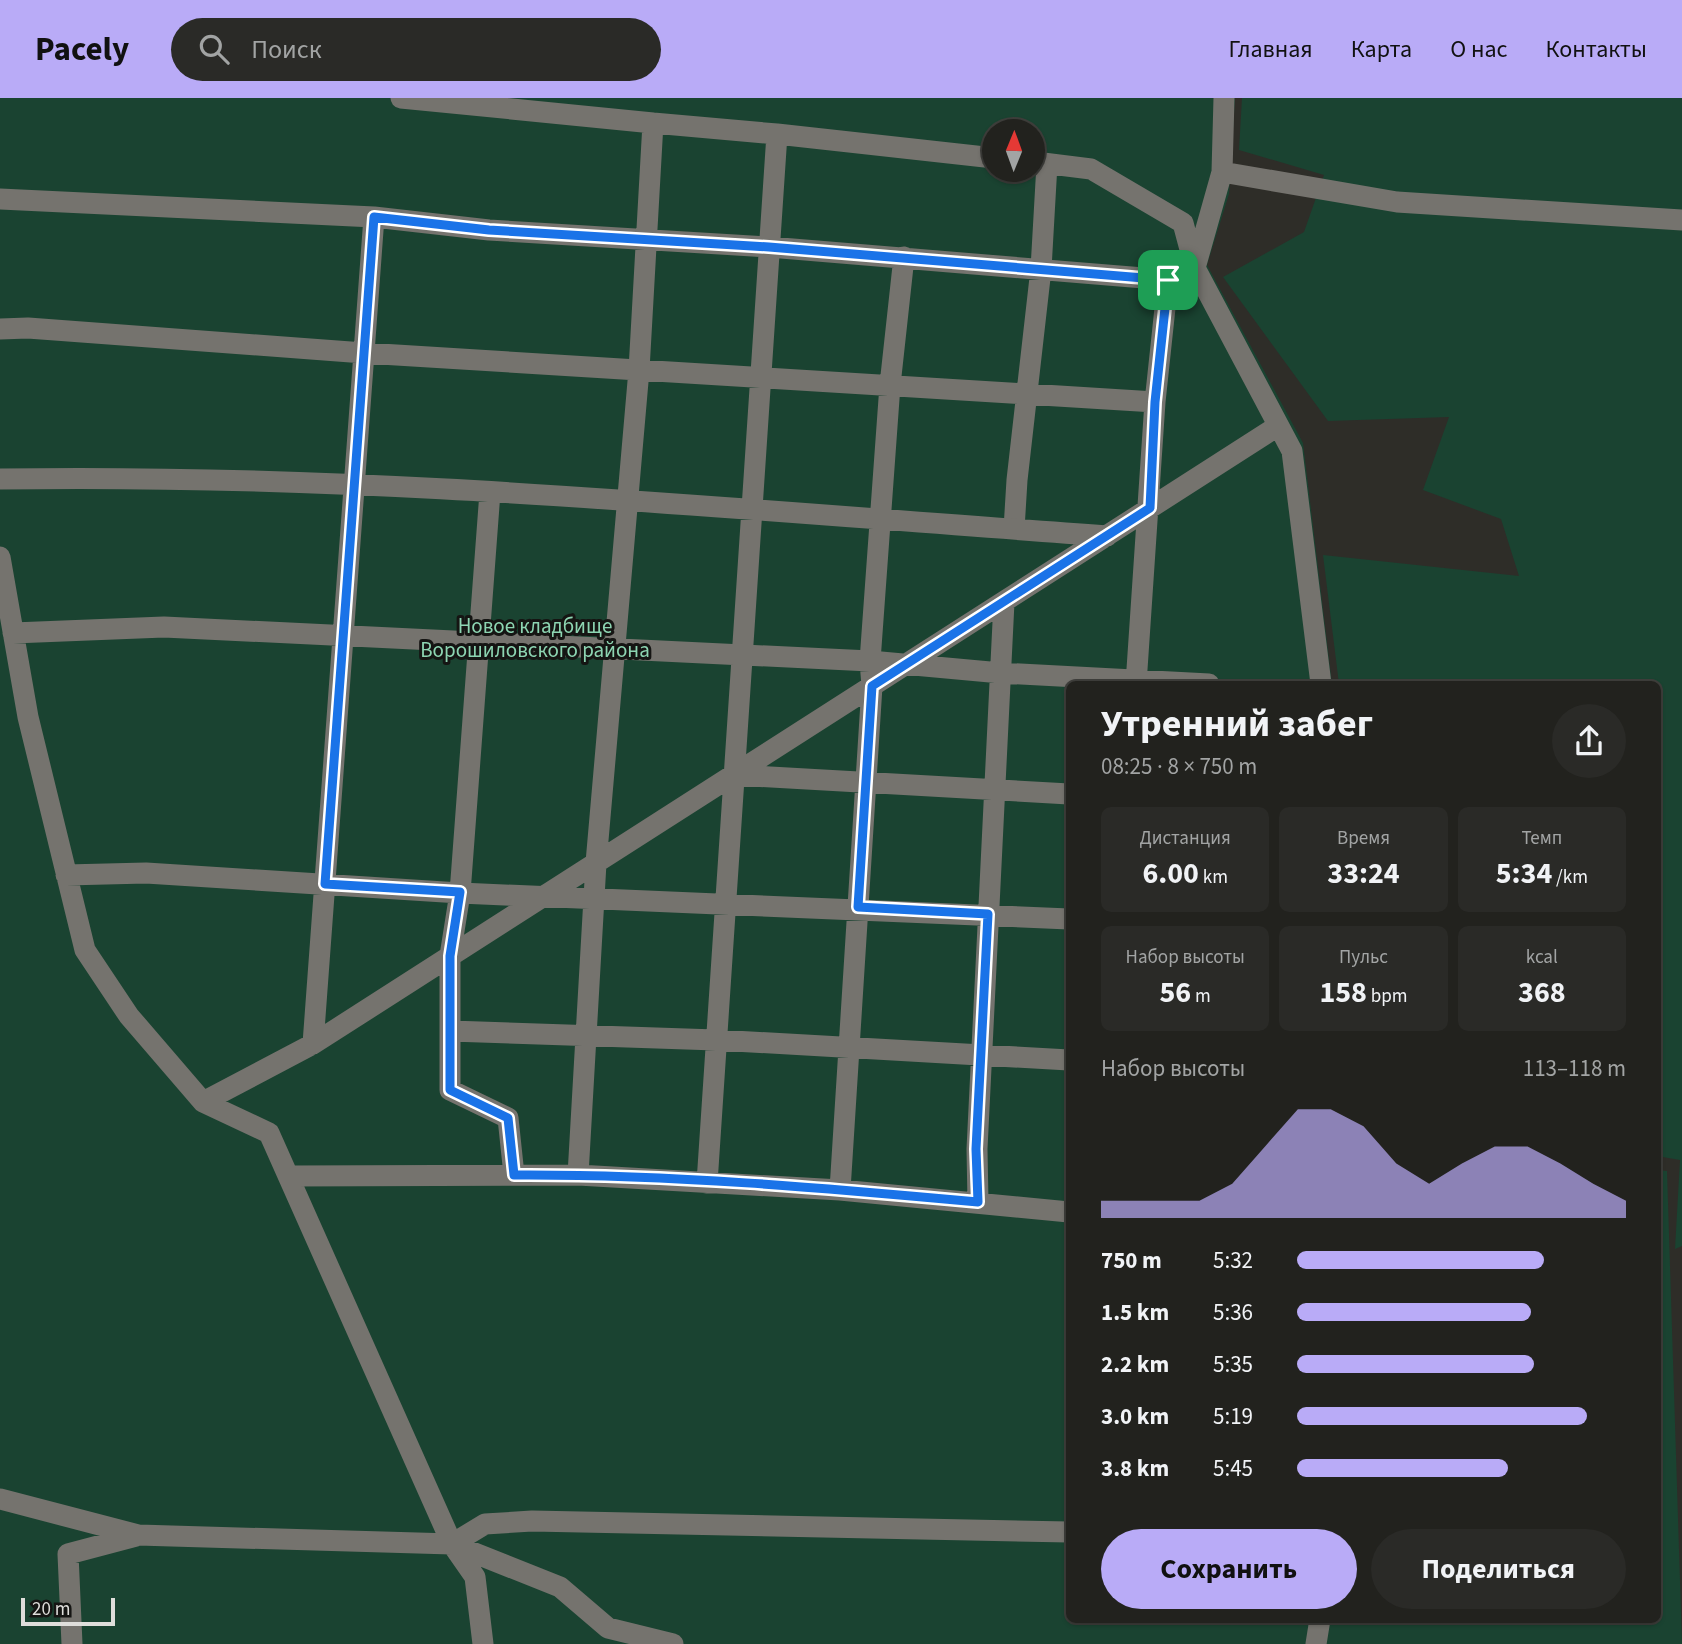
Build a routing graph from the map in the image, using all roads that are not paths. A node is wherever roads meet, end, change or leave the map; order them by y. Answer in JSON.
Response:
{"nodes":[{"id":1,"x":401,"y":98,"type":"edge"},
{"id":2,"x":1224,"y":98,"type":"edge"},
{"id":3,"x":653,"y":123,"type":"junction"},
{"id":4,"x":777,"y":134,"type":"junction"},
{"id":5,"x":982,"y":157,"type":"edge"},
{"id":6,"x":1045,"y":164,"type":"edge"},
{"id":7,"x":1222,"y":172,"type":"junction"},
{"id":8,"x":1040,"y":182,"type":"edge"},
{"id":9,"x":0,"y":199,"type":"edge"},
{"id":10,"x":374,"y":217,"type":"junction"},
{"id":11,"x":1682,"y":220,"type":"edge"},
{"id":12,"x":646,"y":240,"type":"junction"},
{"id":13,"x":769,"y":247,"type":"junction"},
{"id":14,"x":904,"y":257,"type":"junction"},
{"id":15,"x":1195,"y":268,"type":"junction"},
{"id":16,"x":1041,"y":269,"type":"junction"},
{"id":17,"x":1168,"y":280,"type":"junction"},
{"id":18,"x":0,"y":329,"type":"edge"},
{"id":19,"x":364,"y":353,"type":"junction"},
{"id":20,"x":639,"y":370,"type":"junction"},
{"id":21,"x":760,"y":377,"type":"junction"},
{"id":22,"x":890,"y":386,"type":"junction"},
{"id":23,"x":1026,"y":394,"type":"junction"},
{"id":24,"x":1155,"y":402,"type":"junction"},
{"id":25,"x":1278,"y":426,"type":"junction"},
{"id":26,"x":0,"y":479,"type":"edge"},
{"id":27,"x":355,"y":483,"type":"junction"},
{"id":28,"x":490,"y":492,"type":"junction"},
{"id":29,"x":628,"y":502,"type":"junction"},
{"id":30,"x":1150,"y":508,"type":"junction"},
{"id":31,"x":754,"y":511,"type":"junction"},
{"id":32,"x":881,"y":520,"type":"junction"},
{"id":33,"x":1014,"y":529,"type":"junction"},
{"id":34,"x":1107,"y":536,"type":"junction"},
{"id":35,"x":0,"y":557,"type":"edge"},
{"id":36,"x":1004,"y":602,"type":"junction"},
{"id":37,"x":13,"y":632,"type":"junction"},
{"id":38,"x":344,"y":634,"type":"junction"},
{"id":39,"x":477,"y":641,"type":"junction"},
{"id":40,"x":617,"y":648,"type":"junction"},
{"id":41,"x":744,"y":654,"type":"junction"},
{"id":42,"x":870,"y":661,"type":"junction"},
{"id":43,"x":906,"y":664,"type":"junction"},
{"id":44,"x":1001,"y":673,"type":"junction"},
{"id":45,"x":1121,"y":681,"type":"edge"},
{"id":46,"x":1136,"y":681,"type":"edge"},
{"id":47,"x":1321,"y":681,"type":"edge"},
{"id":48,"x":872,"y":686,"type":"junction"},
{"id":49,"x":734,"y":775,"type":"junction"},
{"id":50,"x":866,"y":785,"type":"junction"},
{"id":51,"x":994,"y":791,"type":"junction"},
{"id":52,"x":1066,"y":794,"type":"edge"},
{"id":53,"x":596,"y":863,"type":"junction"},
{"id":54,"x":66,"y":875,"type":"junction"},
{"id":55,"x":325,"y":884,"type":"junction"},
{"id":56,"x":460,"y":892,"type":"junction"},
{"id":57,"x":543,"y":897,"type":"junction"},
{"id":58,"x":594,"y":898,"type":"junction"},
{"id":59,"x":725,"y":904,"type":"junction"},
{"id":60,"x":858,"y":907,"type":"junction"},
{"id":61,"x":988,"y":914,"type":"junction"},
{"id":62,"x":1066,"y":919,"type":"edge"},
{"id":63,"x":450,"y":956,"type":"junction"},
{"id":64,"x":450,"y":1031,"type":"junction"},
{"id":65,"x":586,"y":1035,"type":"junction"},
{"id":66,"x":716,"y":1040,"type":"junction"},
{"id":67,"x":313,"y":1044,"type":"junction"},
{"id":68,"x":849,"y":1047,"type":"junction"},
{"id":69,"x":981,"y":1053,"type":"junction"},
{"id":70,"x":1066,"y":1060,"type":"edge"},
{"id":71,"x":203,"y":1102,"type":"junction"},
{"id":72,"x":514,"y":1175,"type":"junction"},
{"id":73,"x":578,"y":1175,"type":"junction"},
{"id":74,"x":291,"y":1176,"type":"junction"},
{"id":75,"x":707,"y":1182,"type":"junction"},
{"id":76,"x":840,"y":1190,"type":"junction"},
{"id":77,"x":978,"y":1202,"type":"junction"},
{"id":78,"x":1066,"y":1212,"type":"edge"},
{"id":79,"x":0,"y":1499,"type":"edge"},
{"id":80,"x":1066,"y":1532,"type":"edge"},
{"id":81,"x":138,"y":1535,"type":"junction"},
{"id":82,"x":452,"y":1544,"type":"junction"},
{"id":83,"x":1319,"y":1623,"type":"edge"},
{"id":84,"x":72,"y":1644,"type":"edge"},
{"id":85,"x":483,"y":1644,"type":"edge"},
{"id":86,"x":673,"y":1644,"type":"edge"},
{"id":87,"x":1316,"y":1644,"type":"edge"}],
"edges":[{"from":1,"to":3,"type":"street"},
{"from":2,"to":7,"type":"street"},
{"from":3,"to":4,"type":"street"},
{"from":3,"to":12,"type":"street"},
{"from":4,"to":5,"type":"street"},
{"from":4,"to":13,"type":"street"},
{"from":6,"to":15,"type":"street"},
{"from":7,"to":11,"type":"street"},
{"from":7,"to":15,"type":"street"},
{"from":8,"to":16,"type":"street"},
{"from":9,"to":10,"type":"street"},
{"from":10,"to":12,"type":"street"},
{"from":10,"to":19,"type":"street"},
{"from":12,"to":13,"type":"street"},
{"from":12,"to":20,"type":"street"},
{"from":13,"to":14,"type":"street"},
{"from":13,"to":21,"type":"street"},
{"from":14,"to":16,"type":"street"},
{"from":14,"to":22,"type":"street"},
{"from":15,"to":17,"type":"street"},
{"from":15,"to":25,"type":"street"},
{"from":16,"to":17,"type":"street"},
{"from":16,"to":23,"type":"street"},
{"from":17,"to":24,"type":"street"},
{"from":18,"to":19,"type":"street"},
{"from":19,"to":20,"type":"street"},
{"from":19,"to":27,"type":"street"},
{"from":20,"to":21,"type":"street"},
{"from":20,"to":29,"type":"street"},
{"from":21,"to":22,"type":"street"},
{"from":21,"to":31,"type":"street"},
{"from":22,"to":23,"type":"street"},
{"from":22,"to":32,"type":"street"},
{"from":23,"to":24,"type":"street"},
{"from":23,"to":33,"type":"street"},
{"from":24,"to":30,"type":"street"},
{"from":25,"to":30,"type":"street"},
{"from":25,"to":47,"type":"street"},
{"from":26,"to":27,"type":"street"},
{"from":27,"to":28,"type":"street"},
{"from":27,"to":38,"type":"street"},
{"from":28,"to":29,"type":"street"},
{"from":28,"to":39,"type":"street"},
{"from":29,"to":31,"type":"street"},
{"from":29,"to":40,"type":"street"},
{"from":30,"to":34,"type":"street"},
{"from":30,"to":46,"type":"street"},
{"from":31,"to":32,"type":"street"},
{"from":31,"to":41,"type":"street"},
{"from":32,"to":33,"type":"street"},
{"from":32,"to":42,"type":"street"},
{"from":33,"to":34,"type":"street"},
{"from":34,"to":36,"type":"street"},
{"from":35,"to":37,"type":"street"},
{"from":36,"to":43,"type":"street"},
{"from":36,"to":44,"type":"street"},
{"from":37,"to":38,"type":"street"},
{"from":37,"to":54,"type":"street"},
{"from":38,"to":39,"type":"street"},
{"from":38,"to":55,"type":"street"},
{"from":39,"to":40,"type":"street"},
{"from":39,"to":56,"type":"street"},
{"from":40,"to":41,"type":"street"},
{"from":40,"to":53,"type":"street"},
{"from":41,"to":42,"type":"street"},
{"from":41,"to":49,"type":"street"},
{"from":42,"to":43,"type":"street"},
{"from":42,"to":48,"type":"street"},
{"from":43,"to":44,"type":"street"},
{"from":43,"to":48,"type":"street"},
{"from":44,"to":45,"type":"street"},
{"from":44,"to":51,"type":"street"},
{"from":48,"to":49,"type":"street"},
{"from":48,"to":50,"type":"street"},
{"from":49,"to":50,"type":"street"},
{"from":49,"to":53,"type":"street"},
{"from":49,"to":59,"type":"street"},
{"from":50,"to":51,"type":"street"},
{"from":50,"to":60,"type":"street"},
{"from":51,"to":52,"type":"street"},
{"from":51,"to":61,"type":"street"},
{"from":53,"to":57,"type":"street"},
{"from":53,"to":58,"type":"street"},
{"from":54,"to":55,"type":"street"},
{"from":54,"to":71,"type":"street"},
{"from":55,"to":56,"type":"street"},
{"from":55,"to":67,"type":"street"},
{"from":56,"to":57,"type":"street"},
{"from":56,"to":63,"type":"street"},
{"from":57,"to":58,"type":"street"},
{"from":57,"to":63,"type":"street"},
{"from":58,"to":59,"type":"street"},
{"from":58,"to":65,"type":"street"},
{"from":59,"to":60,"type":"street"},
{"from":59,"to":66,"type":"street"},
{"from":60,"to":61,"type":"street"},
{"from":60,"to":68,"type":"street"},
{"from":61,"to":62,"type":"street"},
{"from":61,"to":69,"type":"street"},
{"from":63,"to":64,"type":"street"},
{"from":63,"to":67,"type":"street"},
{"from":64,"to":65,"type":"street"},
{"from":64,"to":72,"type":"street"},
{"from":65,"to":66,"type":"street"},
{"from":65,"to":73,"type":"street"},
{"from":66,"to":68,"type":"street"},
{"from":66,"to":75,"type":"street"},
{"from":67,"to":71,"type":"street"},
{"from":68,"to":69,"type":"street"},
{"from":68,"to":76,"type":"street"},
{"from":69,"to":70,"type":"street"},
{"from":69,"to":77,"type":"street"},
{"from":71,"to":74,"type":"street"},
{"from":72,"to":73,"type":"street"},
{"from":72,"to":74,"type":"street"},
{"from":73,"to":75,"type":"street"},
{"from":74,"to":82,"type":"street"},
{"from":75,"to":76,"type":"street"},
{"from":76,"to":77,"type":"street"},
{"from":77,"to":78,"type":"street"},
{"from":79,"to":81,"type":"street"},
{"from":80,"to":82,"type":"street"},
{"from":81,"to":82,"type":"street"},
{"from":81,"to":84,"type":"street"},
{"from":82,"to":85,"type":"street"},
{"from":82,"to":86,"type":"street"},
{"from":83,"to":87,"type":"street"}]}
